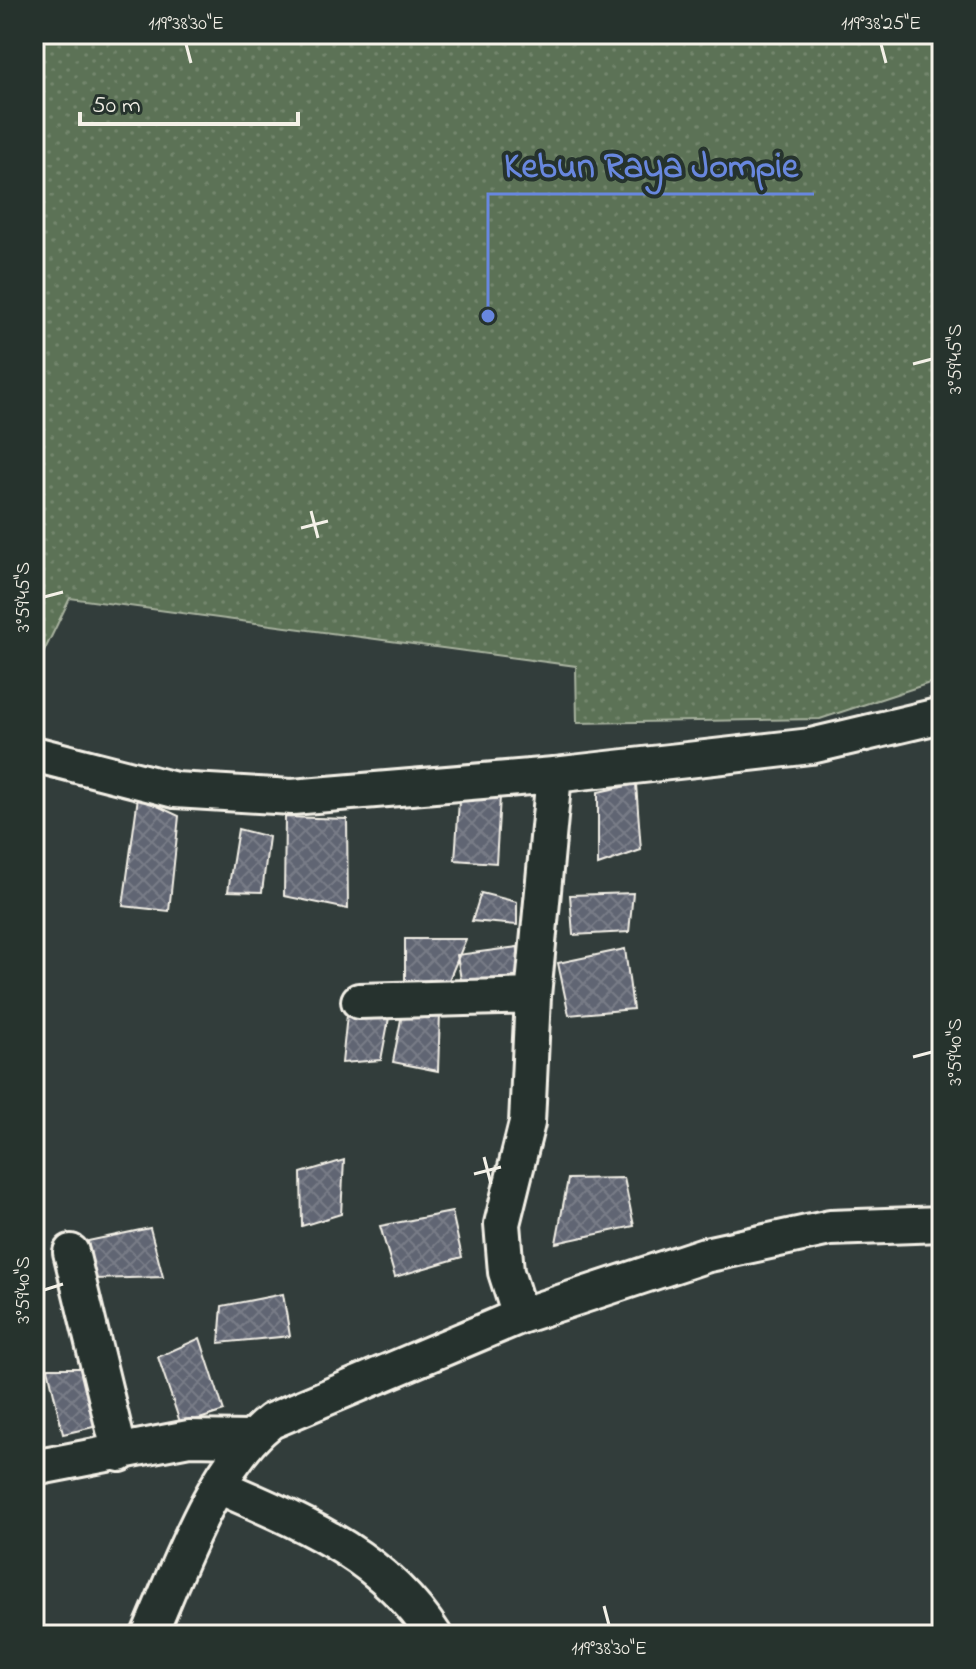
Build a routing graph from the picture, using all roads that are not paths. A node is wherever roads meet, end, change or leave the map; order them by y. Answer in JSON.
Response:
{"nodes":[{"id":1,"x":942,"y":715,"type":"edge"},
{"id":2,"x":34,"y":754,"type":"edge"},
{"id":3,"x":554,"y":775,"type":"junction"},
{"id":4,"x":533,"y":996,"type":"junction"},
{"id":5,"x":359,"y":1001,"type":"dead end"},
{"id":6,"x":942,"y":1224,"type":"edge"},
{"id":7,"x":71,"y":1252,"type":"dead end"},
{"id":8,"x":520,"y":1316,"type":"junction"},
{"id":9,"x":248,"y":1439,"type":"junction"},
{"id":10,"x":120,"y":1454,"type":"junction"},
{"id":11,"x":35,"y":1465,"type":"edge"},
{"id":12,"x":218,"y":1486,"type":"junction"},
{"id":13,"x":149,"y":1635,"type":"edge"},
{"id":14,"x":434,"y":1635,"type":"edge"}],
"edges":[{"from":1,"to":3,"type":"street"},
{"from":2,"to":3,"type":"street"},
{"from":3,"to":4,"type":"street"},
{"from":4,"to":5,"type":"street"},
{"from":4,"to":8,"type":"street"},
{"from":6,"to":8,"type":"street"},
{"from":7,"to":10,"type":"street"},
{"from":8,"to":9,"type":"street"},
{"from":9,"to":10,"type":"street"},
{"from":9,"to":12,"type":"street"},
{"from":10,"to":11,"type":"street"},
{"from":12,"to":13,"type":"street"},
{"from":12,"to":14,"type":"street"}]}
